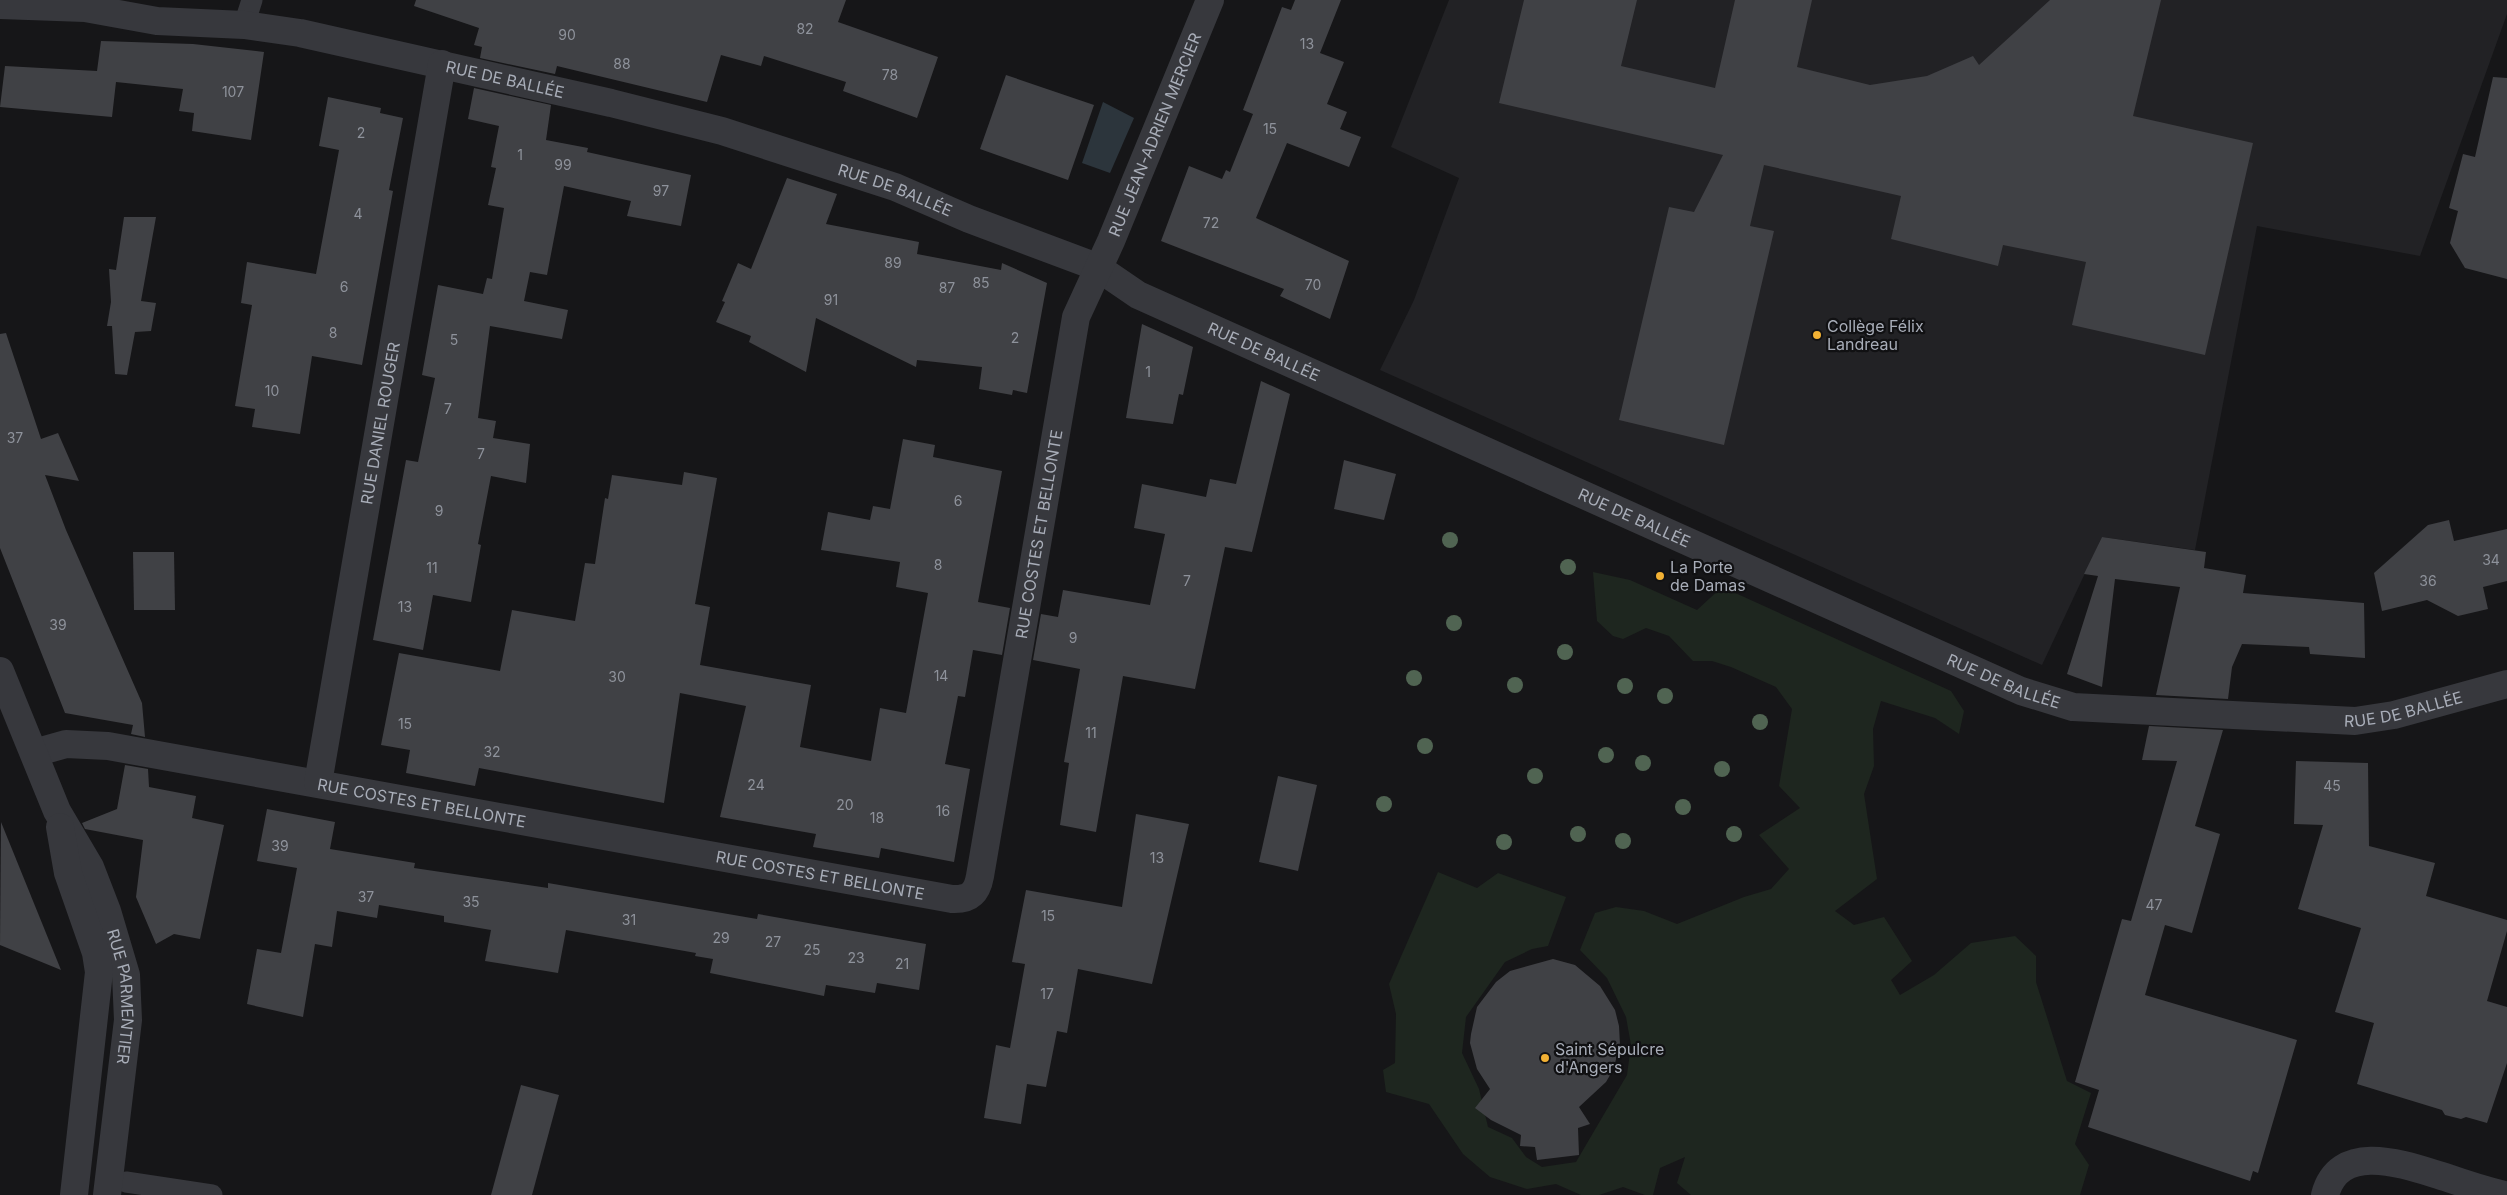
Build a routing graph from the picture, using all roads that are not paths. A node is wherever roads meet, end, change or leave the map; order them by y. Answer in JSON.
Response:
{"nodes":[{"id":1,"x":1210,"y":0,"type":"edge"},
{"id":2,"x":0,"y":5,"type":"edge"},
{"id":3,"x":248,"y":12,"type":"edge"},
{"id":4,"x":442,"y":64,"type":"junction"},
{"id":5,"x":1097,"y":267,"type":"junction"},
{"id":6,"x":0,"y":671,"type":"edge"},
{"id":7,"x":2507,"y":684,"type":"edge"},
{"id":8,"x":34,"y":753,"type":"junction"},
{"id":9,"x":318,"y":783,"type":"junction"},
{"id":10,"x":57,"y":811,"type":"junction"},
{"id":11,"x":117,"y":1188,"type":"edge"},
{"id":12,"x":74,"y":1195,"type":"edge"},
{"id":13,"x":212,"y":1195,"type":"edge"},
{"id":14,"x":2325,"y":1195,"type":"edge"},
{"id":15,"x":2504,"y":1195,"type":"edge"}],
"edges":[{"from":1,"to":5,"type":"street","name":"RUE JEAN-ADRIEN MERCIER"},
{"from":2,"to":3,"type":"street","name":"RUE DE BALLÉE"},
{"from":3,"to":4,"type":"street","name":"RUE DE BALLÉE"},
{"from":4,"to":5,"type":"street","name":"RUE DE BALLÉE"},
{"from":4,"to":9,"type":"street","name":"RUE DANIEL ROUGER"},
{"from":5,"to":7,"type":"street","name":"RUE DE BALLÉE"},
{"from":5,"to":9,"type":"street","name":"RUE COSTES ET BELLONTE"},
{"from":6,"to":8,"type":"street","name":"RUE PARMENTIER"},
{"from":8,"to":9,"type":"street","name":"RUE COSTES ET BELLONTE"},
{"from":8,"to":10,"type":"street","name":"RUE PARMENTIER"},
{"from":10,"to":11,"type":"street","name":"RUE PARMENTIER"},
{"from":10,"to":12,"type":"street","name":"RUE PARMENTIER"},
{"from":11,"to":13,"type":"lane"},
{"from":14,"to":15,"type":"street"}]}
